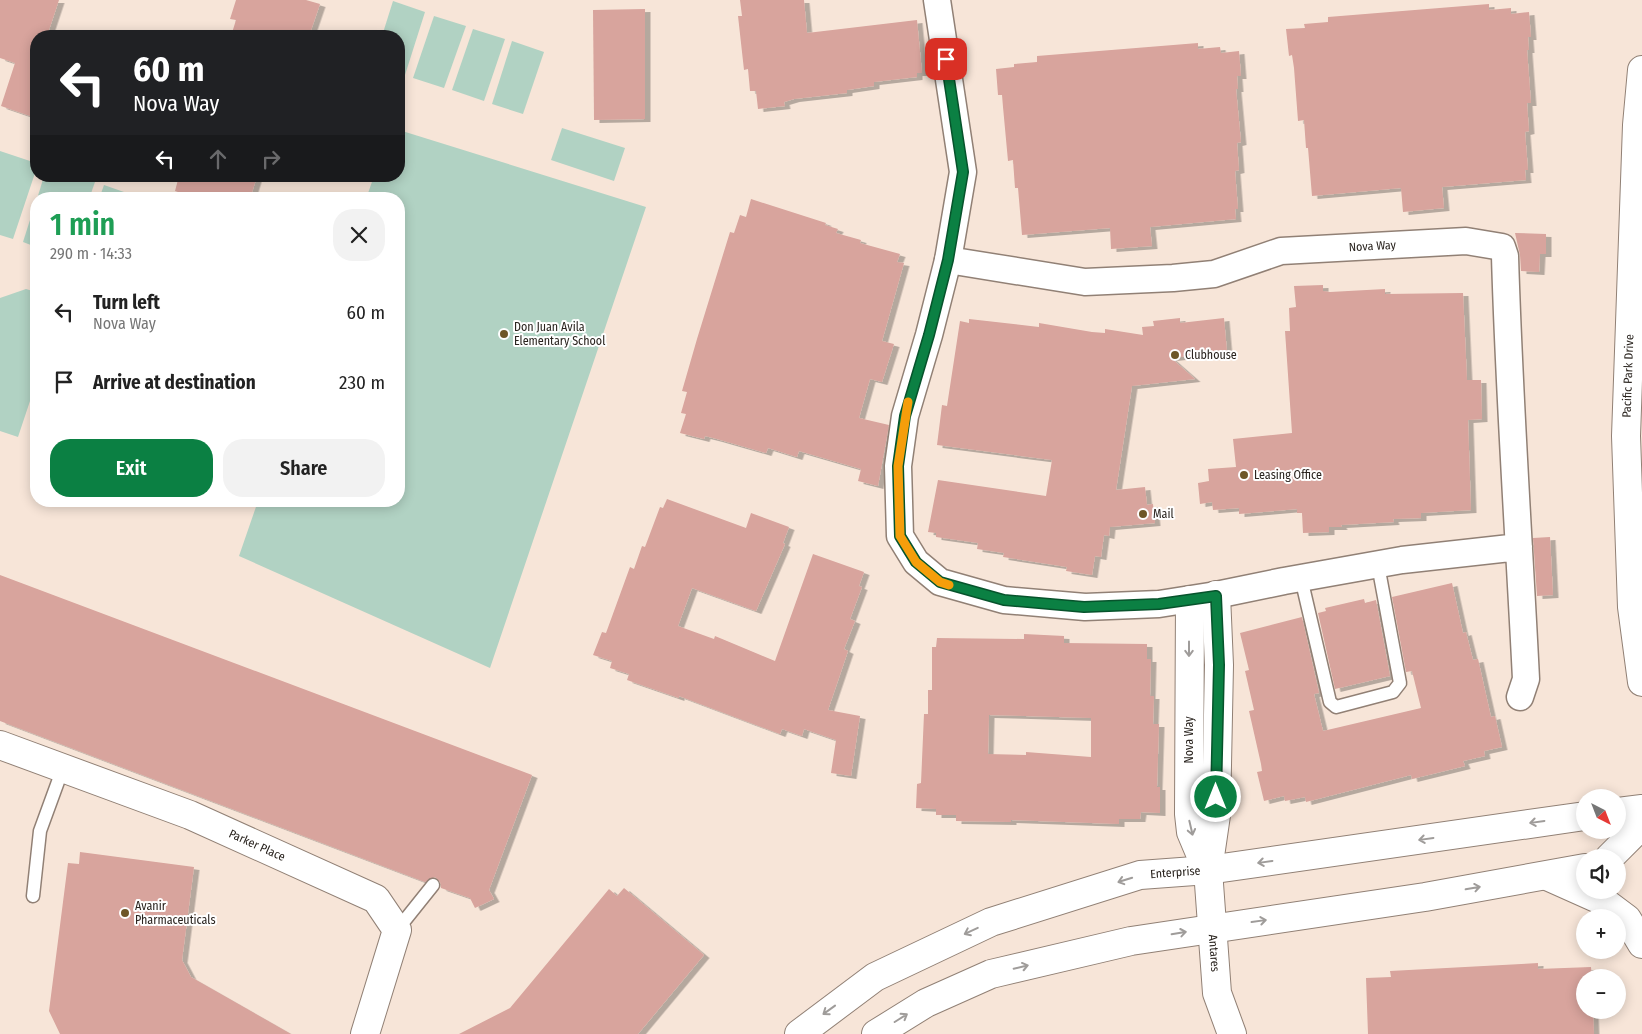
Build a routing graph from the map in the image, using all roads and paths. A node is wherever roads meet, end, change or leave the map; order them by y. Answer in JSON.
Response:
{"nodes":[{"id":1,"x":937,"y":0,"type":"edge"},
{"id":2,"x":1642,"y":70,"type":"edge"},
{"id":3,"x":948,"y":260,"type":"junction"},
{"id":4,"x":1519,"y":547,"type":"junction"},
{"id":5,"x":1378,"y":565,"type":"junction"},
{"id":6,"x":1301,"y":578,"type":"junction"},
{"id":7,"x":1216,"y":596,"type":"junction"},
{"id":8,"x":1190,"y":600,"type":"junction"},
{"id":9,"x":1642,"y":682,"type":"edge"},
{"id":10,"x":1520,"y":697,"type":"dead end"},
{"id":11,"x":0,"y":745,"type":"edge"},
{"id":12,"x":63,"y":768,"type":"junction"},
{"id":13,"x":1642,"y":809,"type":"edge"},
{"id":14,"x":1626,"y":811,"type":"edge"},
{"id":15,"x":1576,"y":817,"type":"edge"},
{"id":16,"x":1642,"y":824,"type":"edge"},
{"id":17,"x":1618,"y":849,"type":"edge"},
{"id":18,"x":1208,"y":870,"type":"junction"},
{"id":19,"x":1576,"y":870,"type":"edge"},
{"id":20,"x":1547,"y":876,"type":"junction"},
{"id":21,"x":433,"y":885,"type":"dead end"},
{"id":22,"x":33,"y":896,"type":"dead end"},
{"id":23,"x":1211,"y":928,"type":"junction"},
{"id":24,"x":397,"y":930,"type":"junction"},
{"id":25,"x":1642,"y":944,"type":"edge"},
{"id":26,"x":365,"y":1034,"type":"edge"},
{"id":27,"x":800,"y":1034,"type":"edge"},
{"id":28,"x":876,"y":1034,"type":"edge"},
{"id":29,"x":1232,"y":1034,"type":"edge"}],
"edges":[{"from":1,"to":3,"type":"street"},
{"from":2,"to":9,"type":"main road","name":"Pacific Park Drive"},
{"from":3,"to":4,"type":"street","name":"Nova Way"},
{"from":3,"to":8,"type":"street"},
{"from":4,"to":5,"type":"street"},
{"from":4,"to":10,"type":"street","name":"Nova Way"},
{"from":5,"to":6,"type":"street"},
{"from":5,"to":6,"type":"lane"},
{"from":6,"to":7,"type":"street"},
{"from":7,"to":8,"type":"street"},
{"from":7,"to":18,"type":"main road"},
{"from":8,"to":18,"type":"main road","name":"Nova Way","one_way":true},
{"from":11,"to":12,"type":"main road","name":"Parker Place"},
{"from":12,"to":22,"type":"lane"},
{"from":12,"to":24,"type":"main road","name":"Parker Place"},
{"from":13,"to":14,"type":"main road"},
{"from":15,"to":18,"type":"main road","name":"Enterprise","one_way":true},
{"from":16,"to":17,"type":"main road"},
{"from":18,"to":23,"type":"main road","name":"Antares"},
{"from":18,"to":27,"type":"main road","name":"Enterprise","one_way":true},
{"from":19,"to":20,"type":"main road"},
{"from":23,"to":20,"type":"main road","one_way":true},
{"from":20,"to":25,"type":"main road"},
{"from":21,"to":24,"type":"lane"},
{"from":28,"to":23,"type":"main road","one_way":true},
{"from":23,"to":29,"type":"main road","name":"Antares"},
{"from":24,"to":26,"type":"main road"}]}
